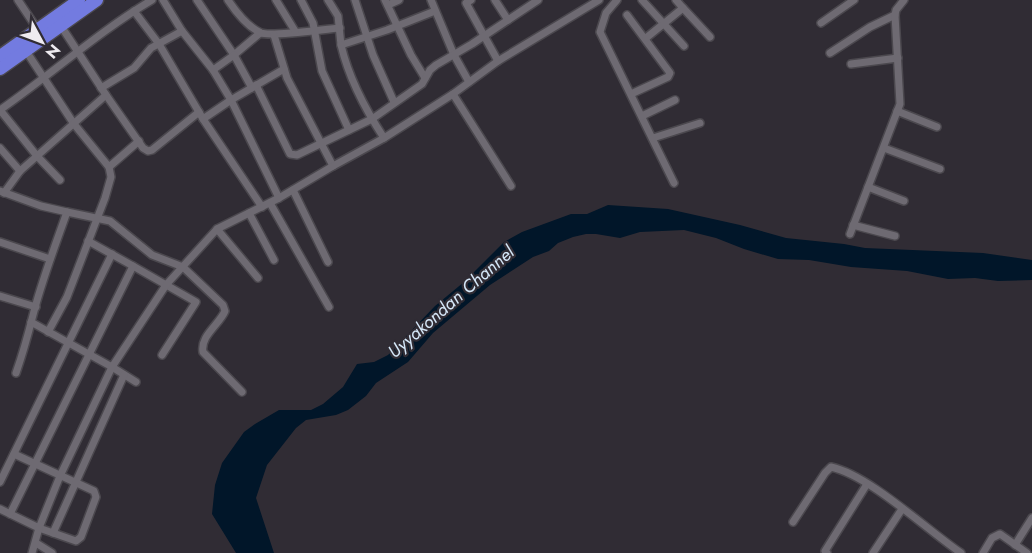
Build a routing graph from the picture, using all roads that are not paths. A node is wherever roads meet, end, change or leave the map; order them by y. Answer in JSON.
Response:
{"nodes":[{"id":1,"x":18,"y":0,"type":"edge"},
{"id":2,"x":79,"y":0,"type":"edge"},
{"id":3,"x":97,"y":0,"type":"edge"},
{"id":4,"x":152,"y":0,"type":"edge"},
{"id":5,"x":163,"y":0,"type":"edge"},
{"id":6,"x":197,"y":0,"type":"edge"},
{"id":7,"x":228,"y":0,"type":"edge"},
{"id":8,"x":276,"y":0,"type":"edge"},
{"id":9,"x":301,"y":0,"type":"edge"},
{"id":10,"x":328,"y":0,"type":"edge"},
{"id":11,"x":355,"y":0,"type":"edge"},
{"id":12,"x":399,"y":0,"type":"edge"},
{"id":13,"x":431,"y":0,"type":"edge"},
{"id":14,"x":495,"y":0,"type":"edge"},
{"id":15,"x":538,"y":0,"type":"edge"},
{"id":16,"x":599,"y":0,"type":"edge"},
{"id":17,"x":617,"y":0,"type":"edge"},
{"id":18,"x":642,"y":0,"type":"edge"},
{"id":19,"x":676,"y":0,"type":"edge"},
{"id":20,"x":854,"y":0,"type":"edge"},
{"id":21,"x":904,"y":0,"type":"edge"},
{"id":22,"x":467,"y":1,"type":"edge"},
{"id":23,"x":386,"y":3,"type":"edge"},
{"id":24,"x":683,"y":8,"type":"junction"},
{"id":25,"x":134,"y":11,"type":"junction"},
{"id":26,"x":435,"y":11,"type":"junction"},
{"id":27,"x":627,"y":15,"type":"dead end"},
{"id":28,"x":895,"y":15,"type":"junction"},
{"id":29,"x":508,"y":20,"type":"junction"},
{"id":30,"x":664,"y":22,"type":"junction"},
{"id":31,"x":821,"y":23,"type":"dead end"},
{"id":32,"x":61,"y":26,"type":"junction"},
{"id":33,"x":396,"y":27,"type":"junction"},
{"id":34,"x":340,"y":28,"type":"junction"},
{"id":35,"x":38,"y":30,"type":"junction"},
{"id":36,"x":314,"y":30,"type":"junction"},
{"id":37,"x":182,"y":31,"type":"junction"},
{"id":38,"x":295,"y":32,"type":"junction"},
{"id":39,"x":260,"y":33,"type":"junction"},
{"id":40,"x":274,"y":36,"type":"junction"},
{"id":41,"x":368,"y":36,"type":"junction"},
{"id":42,"x":483,"y":36,"type":"junction"},
{"id":43,"x":710,"y":37,"type":"dead end"},
{"id":44,"x":646,"y":38,"type":"junction"},
{"id":45,"x":159,"y":44,"type":"junction"},
{"id":46,"x":341,"y":45,"type":"junction"},
{"id":47,"x":684,"y":46,"type":"dead end"},
{"id":48,"x":26,"y":51,"type":"junction"},
{"id":49,"x":77,"y":51,"type":"junction"},
{"id":50,"x":830,"y":53,"type":"dead end"},
{"id":51,"x":234,"y":55,"type":"junction"},
{"id":52,"x":454,"y":55,"type":"junction"},
{"id":53,"x":0,"y":56,"type":"edge"},
{"id":54,"x":898,"y":58,"type":"junction"},
{"id":55,"x":498,"y":61,"type":"junction"},
{"id":56,"x":851,"y":64,"type":"dead end"},
{"id":57,"x":0,"y":69,"type":"edge"},
{"id":58,"x":284,"y":69,"type":"junction"},
{"id":59,"x":213,"y":70,"type":"junction"},
{"id":60,"x":425,"y":78,"type":"junction"},
{"id":61,"x":44,"y":79,"type":"junction"},
{"id":62,"x":469,"y":82,"type":"junction"},
{"id":63,"x":254,"y":86,"type":"junction"},
{"id":64,"x":103,"y":92,"type":"junction"},
{"id":65,"x":453,"y":94,"type":"junction"},
{"id":66,"x":632,"y":94,"type":"junction"},
{"id":67,"x":675,"y":99,"type":"dead end"},
{"id":68,"x":231,"y":100,"type":"junction"},
{"id":69,"x":394,"y":102,"type":"junction"},
{"id":70,"x":0,"y":110,"type":"edge"},
{"id":71,"x":897,"y":111,"type":"junction"},
{"id":72,"x":201,"y":116,"type":"junction"},
{"id":73,"x":642,"y":116,"type":"junction"},
{"id":74,"x":372,"y":119,"type":"junction"},
{"id":75,"x":700,"y":123,"type":"dead end"},
{"id":76,"x":74,"y":124,"type":"junction"},
{"id":77,"x":937,"y":127,"type":"dead end"},
{"id":78,"x":349,"y":130,"type":"junction"},
{"id":79,"x":384,"y":138,"type":"junction"},
{"id":80,"x":652,"y":138,"type":"junction"},
{"id":81,"x":139,"y":141,"type":"junction"},
{"id":82,"x":320,"y":144,"type":"junction"},
{"id":83,"x":0,"y":148,"type":"edge"},
{"id":84,"x":884,"y":148,"type":"junction"},
{"id":85,"x":37,"y":156,"type":"junction"},
{"id":86,"x":333,"y":166,"type":"junction"},
{"id":87,"x":109,"y":167,"type":"junction"},
{"id":88,"x":940,"y":169,"type":"dead end"},
{"id":89,"x":20,"y":171,"type":"junction"},
{"id":90,"x":60,"y":180,"type":"dead end"},
{"id":91,"x":674,"y":183,"type":"dead end"},
{"id":92,"x":511,"y":186,"type":"dead end"},
{"id":93,"x":868,"y":187,"type":"junction"},
{"id":94,"x":292,"y":190,"type":"junction"},
{"id":95,"x":2,"y":193,"type":"edge"},
{"id":96,"x":279,"y":198,"type":"junction"},
{"id":97,"x":904,"y":201,"type":"dead end"},
{"id":98,"x":270,"y":203,"type":"junction"},
{"id":99,"x":262,"y":207,"type":"junction"},
{"id":100,"x":67,"y":212,"type":"junction"},
{"id":101,"x":249,"y":213,"type":"junction"},
{"id":102,"x":97,"y":218,"type":"junction"},
{"id":103,"x":853,"y":225,"type":"junction"},
{"id":104,"x":217,"y":229,"type":"junction"},
{"id":105,"x":850,"y":234,"type":"dead end"},
{"id":106,"x":895,"y":236,"type":"dead end"},
{"id":107,"x":88,"y":241,"type":"junction"},
{"id":108,"x":0,"y":242,"type":"edge"},
{"id":109,"x":112,"y":254,"type":"junction"},
{"id":110,"x":50,"y":259,"type":"junction"},
{"id":111,"x":274,"y":260,"type":"dead end"},
{"id":112,"x":328,"y":262,"type":"dead end"},
{"id":113,"x":133,"y":266,"type":"junction"},
{"id":114,"x":183,"y":267,"type":"junction"},
{"id":115,"x":258,"y":278,"type":"dead end"},
{"id":116,"x":166,"y":285,"type":"junction"},
{"id":117,"x":1,"y":298,"type":"edge"},
{"id":118,"x":36,"y":307,"type":"junction"},
{"id":119,"x":328,"y":307,"type":"dead end"},
{"id":120,"x":31,"y":322,"type":"junction"},
{"id":121,"x":48,"y":332,"type":"junction"},
{"id":122,"x":69,"y":344,"type":"junction"},
{"id":123,"x":89,"y":354,"type":"junction"},
{"id":124,"x":162,"y":355,"type":"dead end"},
{"id":125,"x":112,"y":367,"type":"junction"},
{"id":126,"x":16,"y":373,"type":"dead end"},
{"id":127,"x":124,"y":375,"type":"junction"},
{"id":128,"x":136,"y":382,"type":"dead end"},
{"id":129,"x":242,"y":392,"type":"dead end"},
{"id":130,"x":14,"y":454,"type":"junction"},
{"id":131,"x":35,"y":465,"type":"junction"},
{"id":132,"x":60,"y":476,"type":"junction"},
{"id":133,"x":0,"y":482,"type":"edge"},
{"id":134,"x":75,"y":483,"type":"junction"},
{"id":135,"x":867,"y":484,"type":"junction"},
{"id":136,"x":0,"y":509,"type":"edge"},
{"id":137,"x":902,"y":509,"type":"junction"},
{"id":138,"x":10,"y":514,"type":"junction"},
{"id":139,"x":1032,"y":518,"type":"edge"},
{"id":140,"x":793,"y":522,"type":"dead end"},
{"id":141,"x":39,"y":528,"type":"junction"},
{"id":142,"x":53,"y":533,"type":"junction"},
{"id":143,"x":36,"y":543,"type":"junction"},
{"id":144,"x":1015,"y":545,"type":"junction"},
{"id":145,"x":32,"y":553,"type":"edge"},
{"id":146,"x":52,"y":553,"type":"edge"},
{"id":147,"x":827,"y":553,"type":"edge"},
{"id":148,"x":873,"y":553,"type":"edge"},
{"id":149,"x":960,"y":553,"type":"edge"},
{"id":150,"x":983,"y":553,"type":"edge"},
{"id":151,"x":1027,"y":553,"type":"edge"}],
"edges":[{"from":1,"to":35,"type":"street"},
{"from":2,"to":35,"type":"highway"},
{"from":3,"to":32,"type":"highway"},
{"from":4,"to":25,"type":"street"},
{"from":5,"to":37,"type":"street"},
{"from":6,"to":51,"type":"street"},
{"from":7,"to":39,"type":"street"},
{"from":8,"to":38,"type":"street"},
{"from":9,"to":36,"type":"street"},
{"from":10,"to":34,"type":"street"},
{"from":11,"to":41,"type":"street"},
{"from":12,"to":23,"type":"street"},
{"from":13,"to":26,"type":"street"},
{"from":14,"to":29,"type":"street"},
{"from":15,"to":29,"type":"street"},
{"from":16,"to":55,"type":"street"},
{"from":17,"to":66,"type":"street"},
{"from":18,"to":30,"type":"street"},
{"from":19,"to":24,"type":"street"},
{"from":20,"to":31,"type":"street"},
{"from":21,"to":28,"type":"street"},
{"from":22,"to":42,"type":"street"},
{"from":23,"to":33,"type":"street"},
{"from":24,"to":30,"type":"street"},
{"from":24,"to":43,"type":"street"},
{"from":25,"to":45,"type":"street"},
{"from":25,"to":49,"type":"street"},
{"from":26,"to":33,"type":"street"},
{"from":26,"to":52,"type":"street"},
{"from":27,"to":44,"type":"street"},
{"from":28,"to":50,"type":"street"},
{"from":28,"to":54,"type":"street"},
{"from":29,"to":42,"type":"street"},
{"from":30,"to":44,"type":"street"},
{"from":30,"to":47,"type":"street"},
{"from":32,"to":48,"type":"highway"},
{"from":32,"to":49,"type":"street"},
{"from":33,"to":41,"type":"street"},
{"from":33,"to":60,"type":"street"},
{"from":34,"to":36,"type":"street"},
{"from":34,"to":46,"type":"street"},
{"from":35,"to":53,"type":"highway"},
{"from":36,"to":38,"type":"street"},
{"from":36,"to":78,"type":"street"},
{"from":37,"to":45,"type":"street"},
{"from":37,"to":59,"type":"street"},
{"from":38,"to":40,"type":"street"},
{"from":39,"to":40,"type":"street"},
{"from":39,"to":51,"type":"street"},
{"from":40,"to":58,"type":"street"},
{"from":41,"to":46,"type":"street"},
{"from":41,"to":69,"type":"street"},
{"from":42,"to":52,"type":"street"},
{"from":42,"to":55,"type":"street"},
{"from":44,"to":66,"type":"street"},
{"from":45,"to":64,"type":"street"},
{"from":45,"to":72,"type":"street"},
{"from":46,"to":74,"type":"street"},
{"from":48,"to":57,"type":"highway"},
{"from":48,"to":61,"type":"street"},
{"from":49,"to":61,"type":"street"},
{"from":49,"to":64,"type":"street"},
{"from":51,"to":59,"type":"street"},
{"from":51,"to":63,"type":"street"},
{"from":52,"to":60,"type":"street"},
{"from":52,"to":62,"type":"street"},
{"from":54,"to":56,"type":"street"},
{"from":54,"to":71,"type":"street"},
{"from":55,"to":62,"type":"street"},
{"from":58,"to":63,"type":"street"},
{"from":58,"to":82,"type":"street"},
{"from":59,"to":68,"type":"street"},
{"from":60,"to":69,"type":"street"},
{"from":61,"to":70,"type":"street"},
{"from":61,"to":76,"type":"street"},
{"from":62,"to":65,"type":"street"},
{"from":63,"to":68,"type":"street"},
{"from":63,"to":82,"type":"street"},
{"from":64,"to":76,"type":"street"},
{"from":64,"to":81,"type":"street"},
{"from":65,"to":79,"type":"street"},
{"from":65,"to":92,"type":"street"},
{"from":66,"to":73,"type":"street"},
{"from":67,"to":73,"type":"street"},
{"from":68,"to":72,"type":"street"},
{"from":68,"to":96,"type":"street"},
{"from":69,"to":74,"type":"street"},
{"from":70,"to":85,"type":"street"},
{"from":71,"to":77,"type":"street"},
{"from":71,"to":84,"type":"street"},
{"from":72,"to":81,"type":"street"},
{"from":72,"to":99,"type":"street"},
{"from":73,"to":80,"type":"street"},
{"from":74,"to":78,"type":"street"},
{"from":74,"to":79,"type":"street"},
{"from":75,"to":80,"type":"street"},
{"from":76,"to":85,"type":"street"},
{"from":76,"to":87,"type":"street"},
{"from":78,"to":82,"type":"street"},
{"from":79,"to":86,"type":"street"},
{"from":80,"to":91,"type":"street"},
{"from":81,"to":87,"type":"street"},
{"from":82,"to":86,"type":"street"},
{"from":83,"to":89,"type":"street"},
{"from":84,"to":88,"type":"street"},
{"from":84,"to":93,"type":"street"},
{"from":85,"to":89,"type":"street"},
{"from":85,"to":90,"type":"street"},
{"from":86,"to":94,"type":"street"},
{"from":87,"to":102,"type":"street"},
{"from":89,"to":95,"type":"street"},
{"from":93,"to":97,"type":"street"},
{"from":93,"to":103,"type":"street"},
{"from":94,"to":96,"type":"street"},
{"from":94,"to":112,"type":"street"},
{"from":95,"to":100,"type":"street"},
{"from":96,"to":98,"type":"street"},
{"from":98,"to":99,"type":"street"},
{"from":98,"to":119,"type":"street"},
{"from":99,"to":101,"type":"street"},
{"from":100,"to":102,"type":"street"},
{"from":100,"to":110,"type":"street"},
{"from":101,"to":104,"type":"street"},
{"from":101,"to":111,"type":"street"},
{"from":102,"to":107,"type":"street"},
{"from":102,"to":114,"type":"street"},
{"from":103,"to":105,"type":"street"},
{"from":103,"to":106,"type":"street"},
{"from":104,"to":114,"type":"street"},
{"from":104,"to":115,"type":"street"},
{"from":107,"to":109,"type":"street"},
{"from":107,"to":121,"type":"street"},
{"from":108,"to":110,"type":"street"},
{"from":109,"to":113,"type":"street"},
{"from":109,"to":122,"type":"street"},
{"from":110,"to":118,"type":"street"},
{"from":113,"to":116,"type":"street"},
{"from":113,"to":123,"type":"street"},
{"from":114,"to":116,"type":"street"},
{"from":114,"to":129,"type":"street"},
{"from":116,"to":124,"type":"street"},
{"from":116,"to":125,"type":"street"},
{"from":117,"to":118,"type":"street"},
{"from":118,"to":120,"type":"street"},
{"from":120,"to":121,"type":"street"},
{"from":120,"to":126,"type":"street"},
{"from":121,"to":122,"type":"street"},
{"from":122,"to":123,"type":"street"},
{"from":122,"to":130,"type":"street"},
{"from":123,"to":125,"type":"street"},
{"from":123,"to":131,"type":"street"},
{"from":125,"to":127,"type":"street"},
{"from":125,"to":132,"type":"street"},
{"from":127,"to":128,"type":"street"},
{"from":127,"to":134,"type":"street"},
{"from":130,"to":131,"type":"street"},
{"from":130,"to":133,"type":"street"},
{"from":131,"to":132,"type":"street"},
{"from":131,"to":138,"type":"street"},
{"from":132,"to":134,"type":"street"},
{"from":132,"to":141,"type":"street"},
{"from":134,"to":142,"type":"street"},
{"from":134,"to":142,"type":"street"},
{"from":135,"to":137,"type":"street"},
{"from":135,"to":140,"type":"street"},
{"from":135,"to":147,"type":"street"},
{"from":136,"to":138,"type":"street"},
{"from":137,"to":148,"type":"street"},
{"from":137,"to":149,"type":"street"},
{"from":138,"to":141,"type":"street"},
{"from":139,"to":144,"type":"street"},
{"from":141,"to":142,"type":"street"},
{"from":141,"to":143,"type":"street"},
{"from":143,"to":145,"type":"street"},
{"from":143,"to":146,"type":"street"},
{"from":144,"to":150,"type":"street"},
{"from":144,"to":151,"type":"street"}]}
